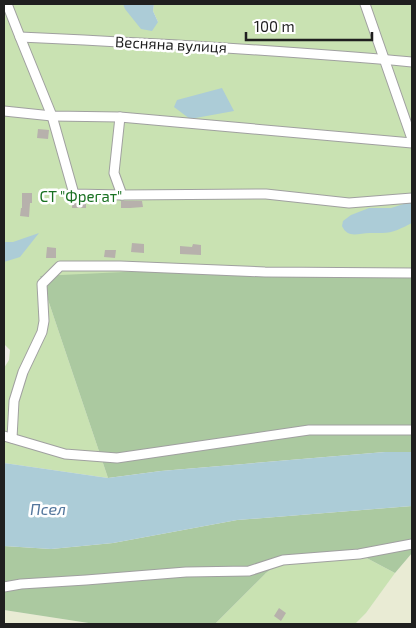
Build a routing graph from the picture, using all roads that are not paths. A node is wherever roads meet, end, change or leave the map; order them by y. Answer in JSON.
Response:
{"nodes":[{"id":1,"x":7,"y":4,"type":"edge"},
{"id":2,"x":365,"y":4,"type":"edge"},
{"id":3,"x":20,"y":38,"type":"junction"},
{"id":4,"x":384,"y":59,"type":"junction"},
{"id":5,"x":412,"y":62,"type":"edge"},
{"id":6,"x":4,"y":111,"type":"edge"},
{"id":7,"x":52,"y":116,"type":"junction"},
{"id":8,"x":120,"y":117,"type":"junction"},
{"id":9,"x":412,"y":141,"type":"edge"},
{"id":10,"x":122,"y":194,"type":"junction"},
{"id":11,"x":412,"y":198,"type":"edge"},
{"id":12,"x":412,"y":273,"type":"edge"},
{"id":13,"x":412,"y":430,"type":"edge"},
{"id":14,"x":8,"y":437,"type":"edge"},
{"id":15,"x":412,"y":544,"type":"edge"},
{"id":16,"x":4,"y":587,"type":"edge"}],
"edges":[{"from":1,"to":3,"type":"street"},
{"from":2,"to":4,"type":"street"},
{"from":3,"to":4,"type":"street","name":"Весняна вулиця"},
{"from":3,"to":7,"type":"street"},
{"from":4,"to":5,"type":"street","name":"Весняна вулиця"},
{"from":4,"to":9,"type":"street"},
{"from":6,"to":7,"type":"street"},
{"from":7,"to":8,"type":"street"},
{"from":7,"to":10,"type":"street"},
{"from":8,"to":9,"type":"street"},
{"from":8,"to":10,"type":"street"},
{"from":10,"to":11,"type":"street"},
{"from":12,"to":14,"type":"street"},
{"from":13,"to":14,"type":"street"},
{"from":15,"to":16,"type":"street"}]}
